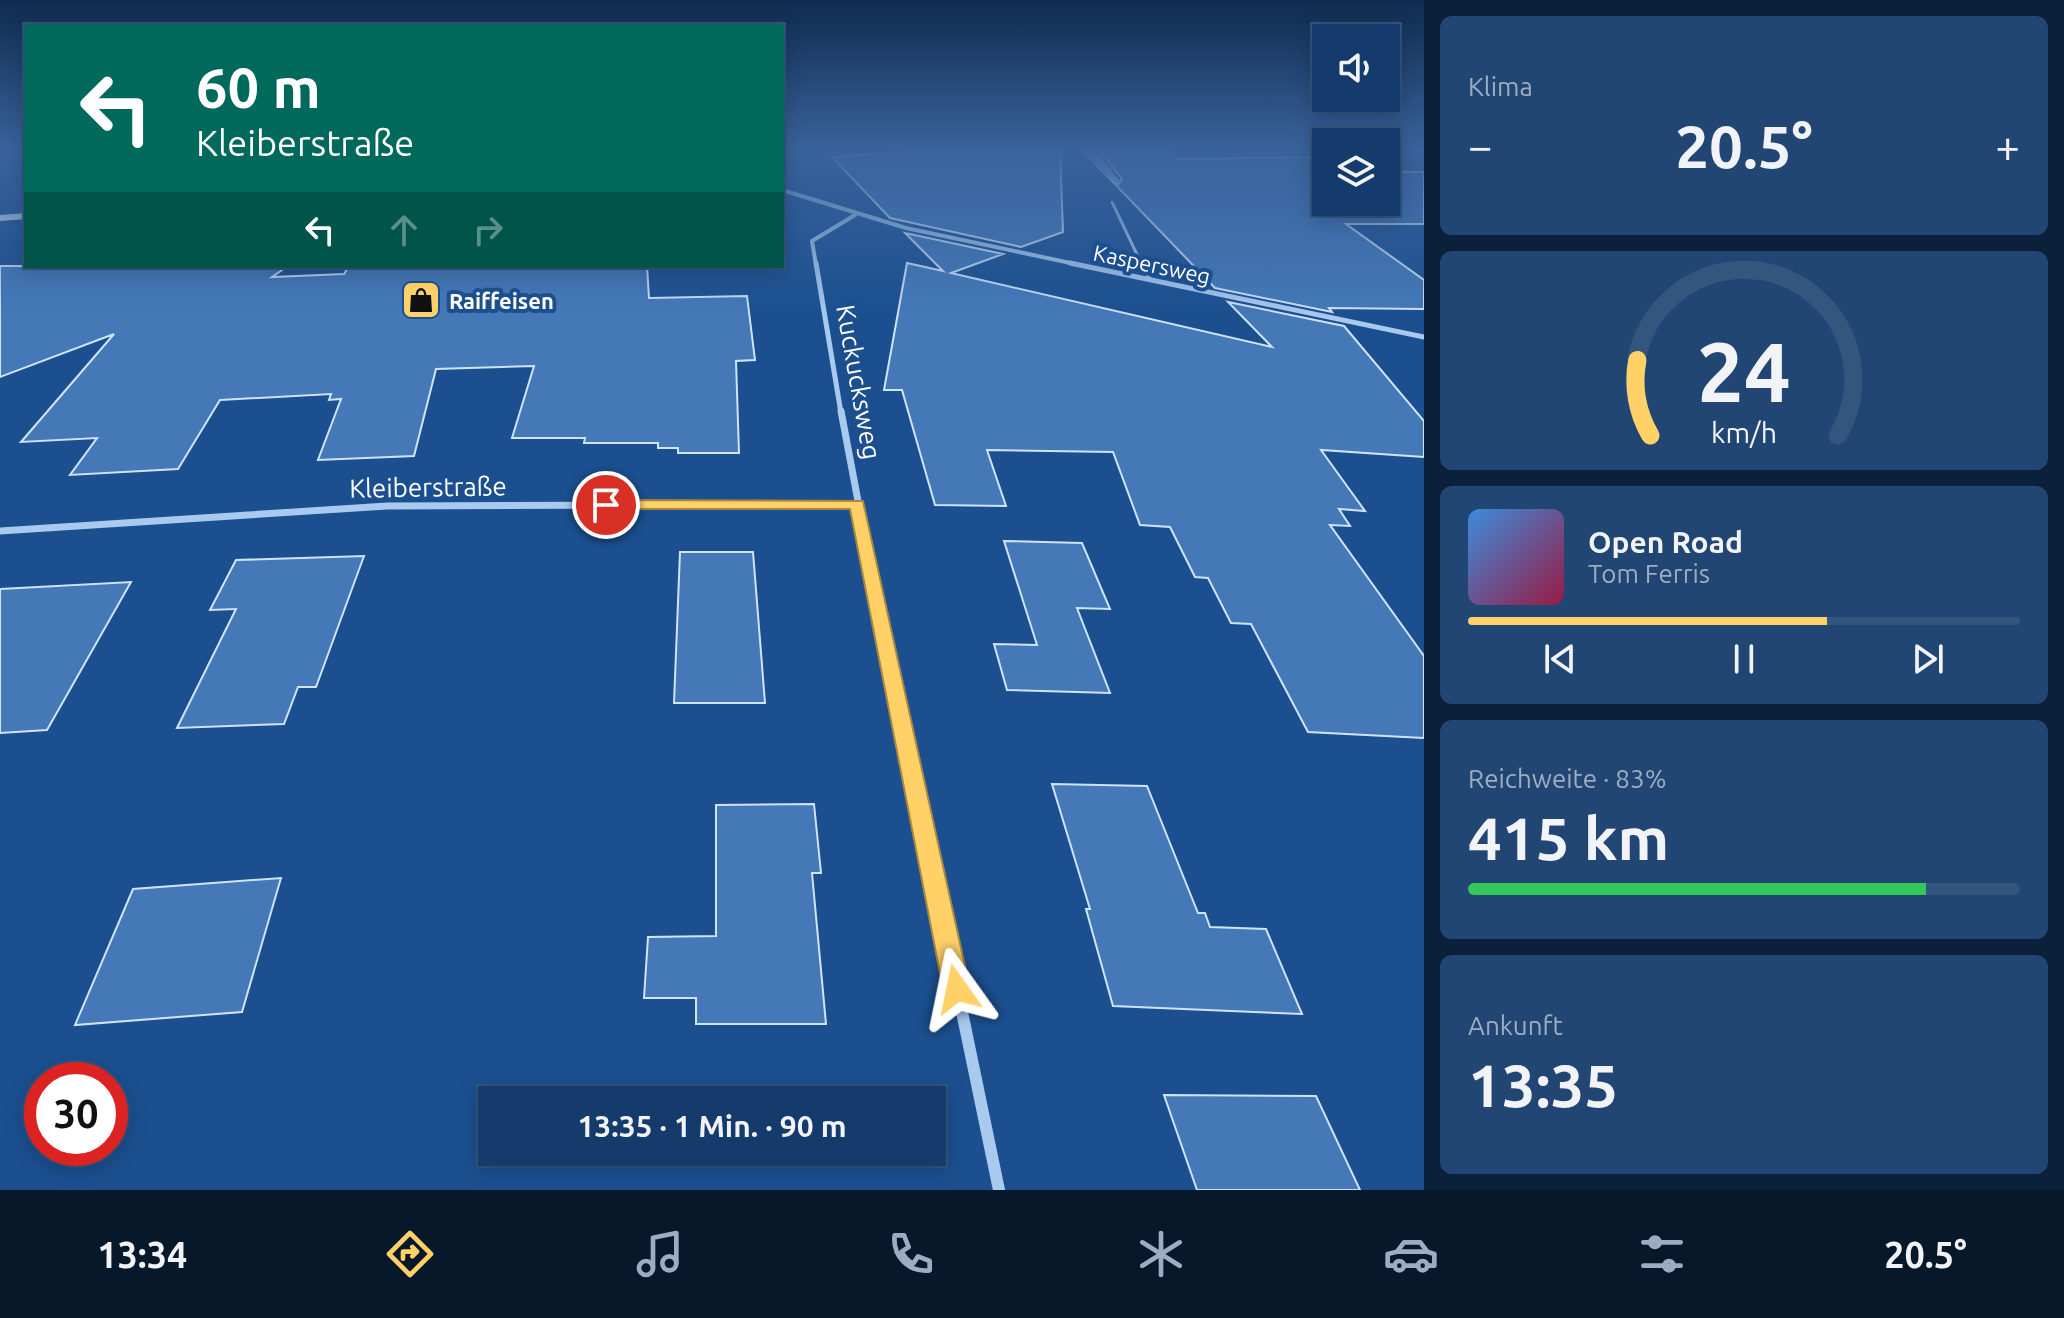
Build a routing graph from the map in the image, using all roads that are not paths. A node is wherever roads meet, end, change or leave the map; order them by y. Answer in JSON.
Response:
{"nodes":[{"id":1,"x":827,"y":206,"type":"edge"},
{"id":2,"x":1114,"y":206,"type":"edge"},
{"id":3,"x":855,"y":215,"type":"junction"},
{"id":4,"x":24,"y":216,"type":"edge"},
{"id":5,"x":0,"y":218,"type":"edge"},
{"id":6,"x":1150,"y":280,"type":"junction"},
{"id":7,"x":1424,"y":337,"type":"edge"},
{"id":8,"x":857,"y":504,"type":"junction"},
{"id":9,"x":0,"y":531,"type":"edge"},
{"id":10,"x":999,"y":1190,"type":"edge"}],
"edges":[{"from":1,"to":3,"type":"street","name":"Kaspersweg"},
{"from":2,"to":6,"type":"lane"},
{"from":3,"to":6,"type":"street","name":"Kaspersweg"},
{"from":3,"to":8,"type":"street","name":"Kuckucksweg"},
{"from":4,"to":5,"type":"main road"},
{"from":6,"to":7,"type":"street","name":"Kaspersweg"},
{"from":8,"to":9,"type":"street","name":"Kleiberstraße"},
{"from":8,"to":10,"type":"street","name":"Kuckucksweg"}]}
